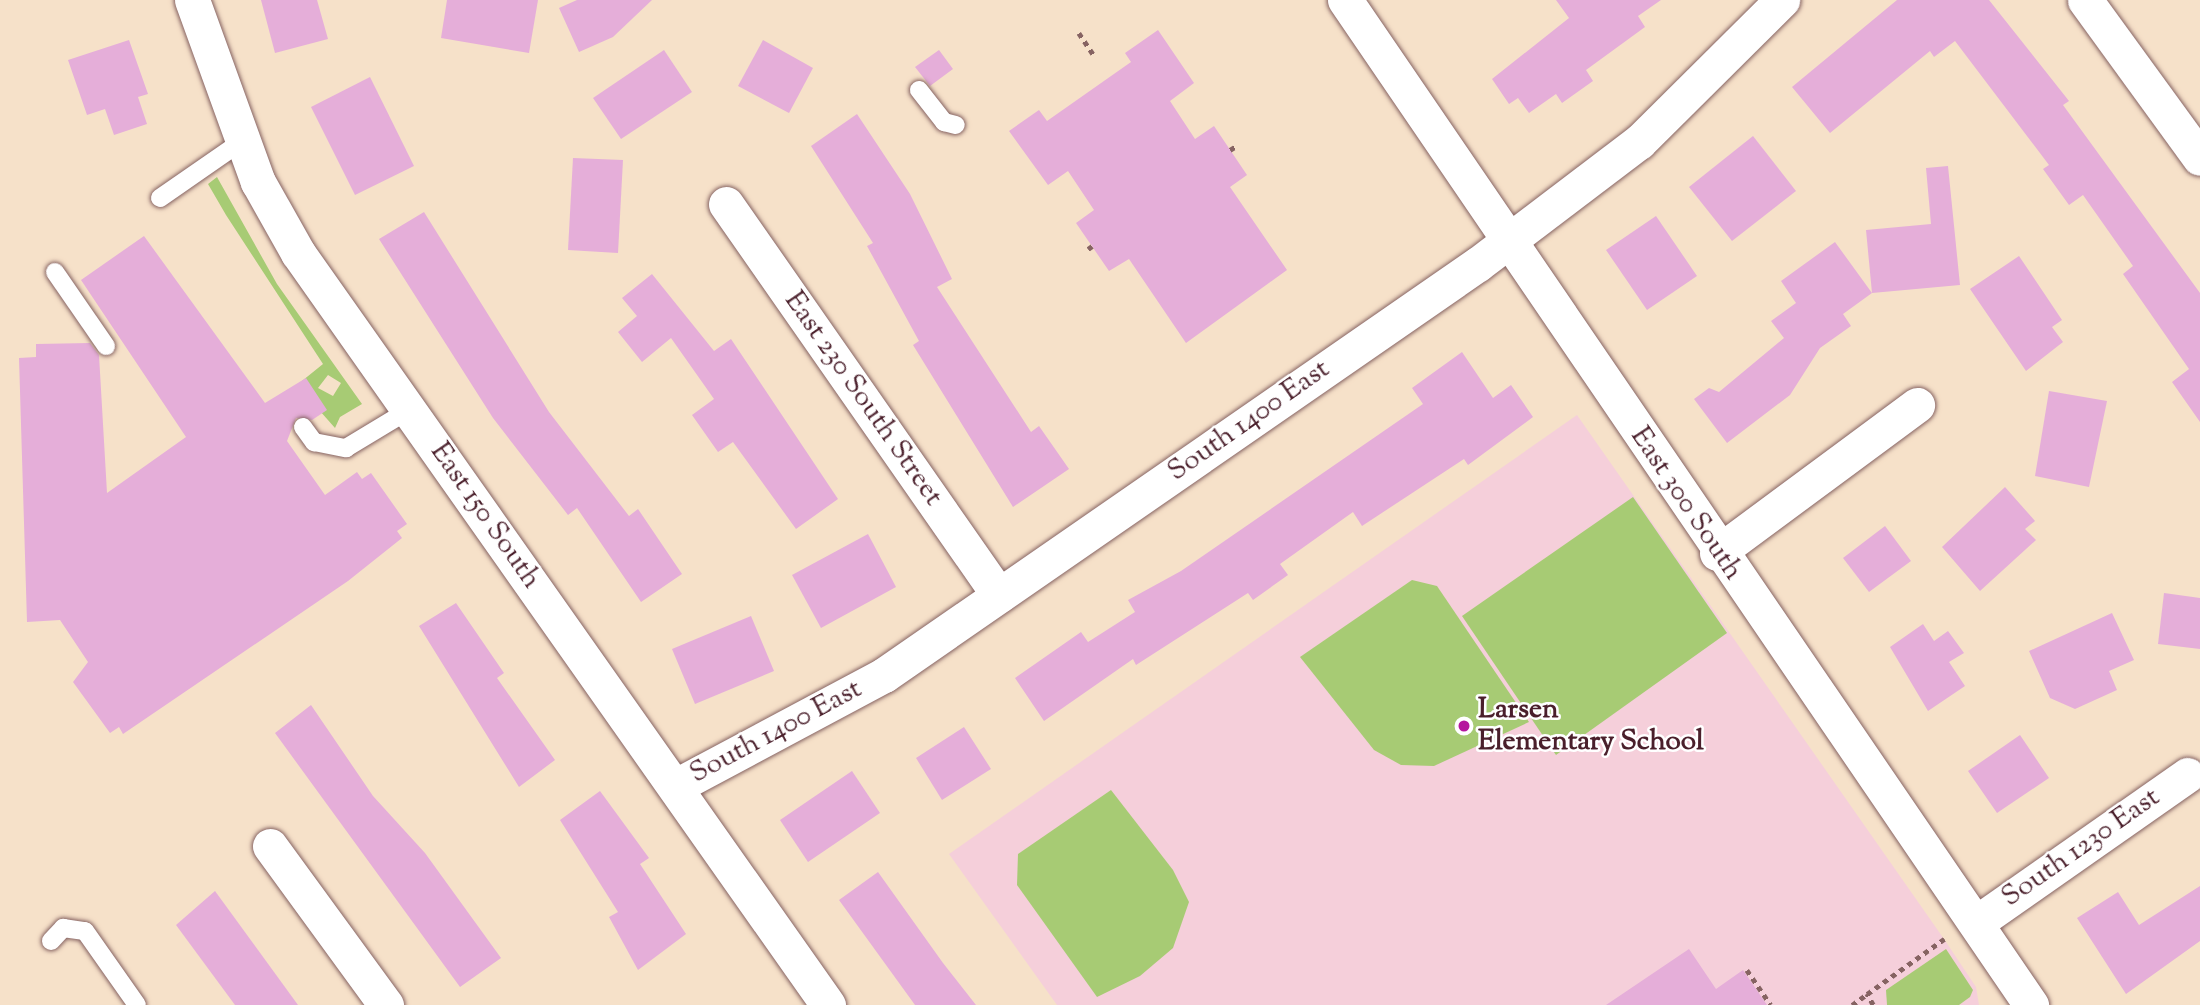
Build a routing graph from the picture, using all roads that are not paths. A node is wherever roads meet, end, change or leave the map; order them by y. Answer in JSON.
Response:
{"nodes":[{"id":1,"x":192,"y":0,"type":"edge"},
{"id":2,"x":1345,"y":0,"type":"edge"},
{"id":3,"x":1782,"y":0,"type":"edge"},
{"id":4,"x":2085,"y":0,"type":"edge"},
{"id":5,"x":919,"y":90,"type":"dead end"},
{"id":6,"x":956,"y":125,"type":"dead end"},
{"id":7,"x":242,"y":142,"type":"junction"},
{"id":8,"x":2200,"y":158,"type":"edge"},
{"id":9,"x":160,"y":198,"type":"dead end"},
{"id":10,"x":726,"y":204,"type":"dead end"},
{"id":11,"x":1509,"y":240,"type":"junction"},
{"id":12,"x":55,"y":272,"type":"dead end"},
{"id":13,"x":106,"y":345,"type":"dead end"},
{"id":14,"x":1917,"y":405,"type":"dead end"},
{"id":15,"x":409,"y":410,"type":"junction"},
{"id":16,"x":303,"y":427,"type":"dead end"},
{"id":17,"x":1717,"y":553,"type":"junction"},
{"id":18,"x":999,"y":595,"type":"junction"},
{"id":19,"x":2187,"y":775,"type":"dead end"},
{"id":20,"x":676,"y":786,"type":"junction"},
{"id":21,"x":270,"y":846,"type":"dead end"},
{"id":22,"x":1976,"y":923,"type":"junction"},
{"id":23,"x":51,"y":940,"type":"dead end"},
{"id":24,"x":2023,"y":1002,"type":"edge"},
{"id":25,"x":137,"y":1005,"type":"edge"},
{"id":26,"x":386,"y":1005,"type":"edge"},
{"id":27,"x":828,"y":1005,"type":"edge"}],
"edges":[{"from":1,"to":7,"type":"street","name":"East 150 South"},
{"from":2,"to":11,"type":"street","name":"East 300 South"},
{"from":3,"to":11,"type":"street","name":"South 1400 East"},
{"from":4,"to":8,"type":"street"},
{"from":5,"to":6,"type":"lane"},
{"from":7,"to":9,"type":"lane"},
{"from":7,"to":15,"type":"street","name":"East 150 South"},
{"from":10,"to":18,"type":"street","name":"East 230 South Street"},
{"from":11,"to":17,"type":"street","name":"East 300 South"},
{"from":11,"to":18,"type":"street","name":"South 1400 East"},
{"from":12,"to":13,"type":"lane"},
{"from":14,"to":17,"type":"street"},
{"from":15,"to":16,"type":"lane"},
{"from":15,"to":20,"type":"street","name":"East 150 South"},
{"from":17,"to":22,"type":"street","name":"East 300 South"},
{"from":18,"to":20,"type":"street","name":"South 1400 East"},
{"from":19,"to":22,"type":"street","name":"South 1230 East"},
{"from":20,"to":27,"type":"street","name":"East 150 South"},
{"from":21,"to":26,"type":"street"},
{"from":22,"to":24,"type":"street","name":"East 300 South"},
{"from":23,"to":25,"type":"lane"}]}
